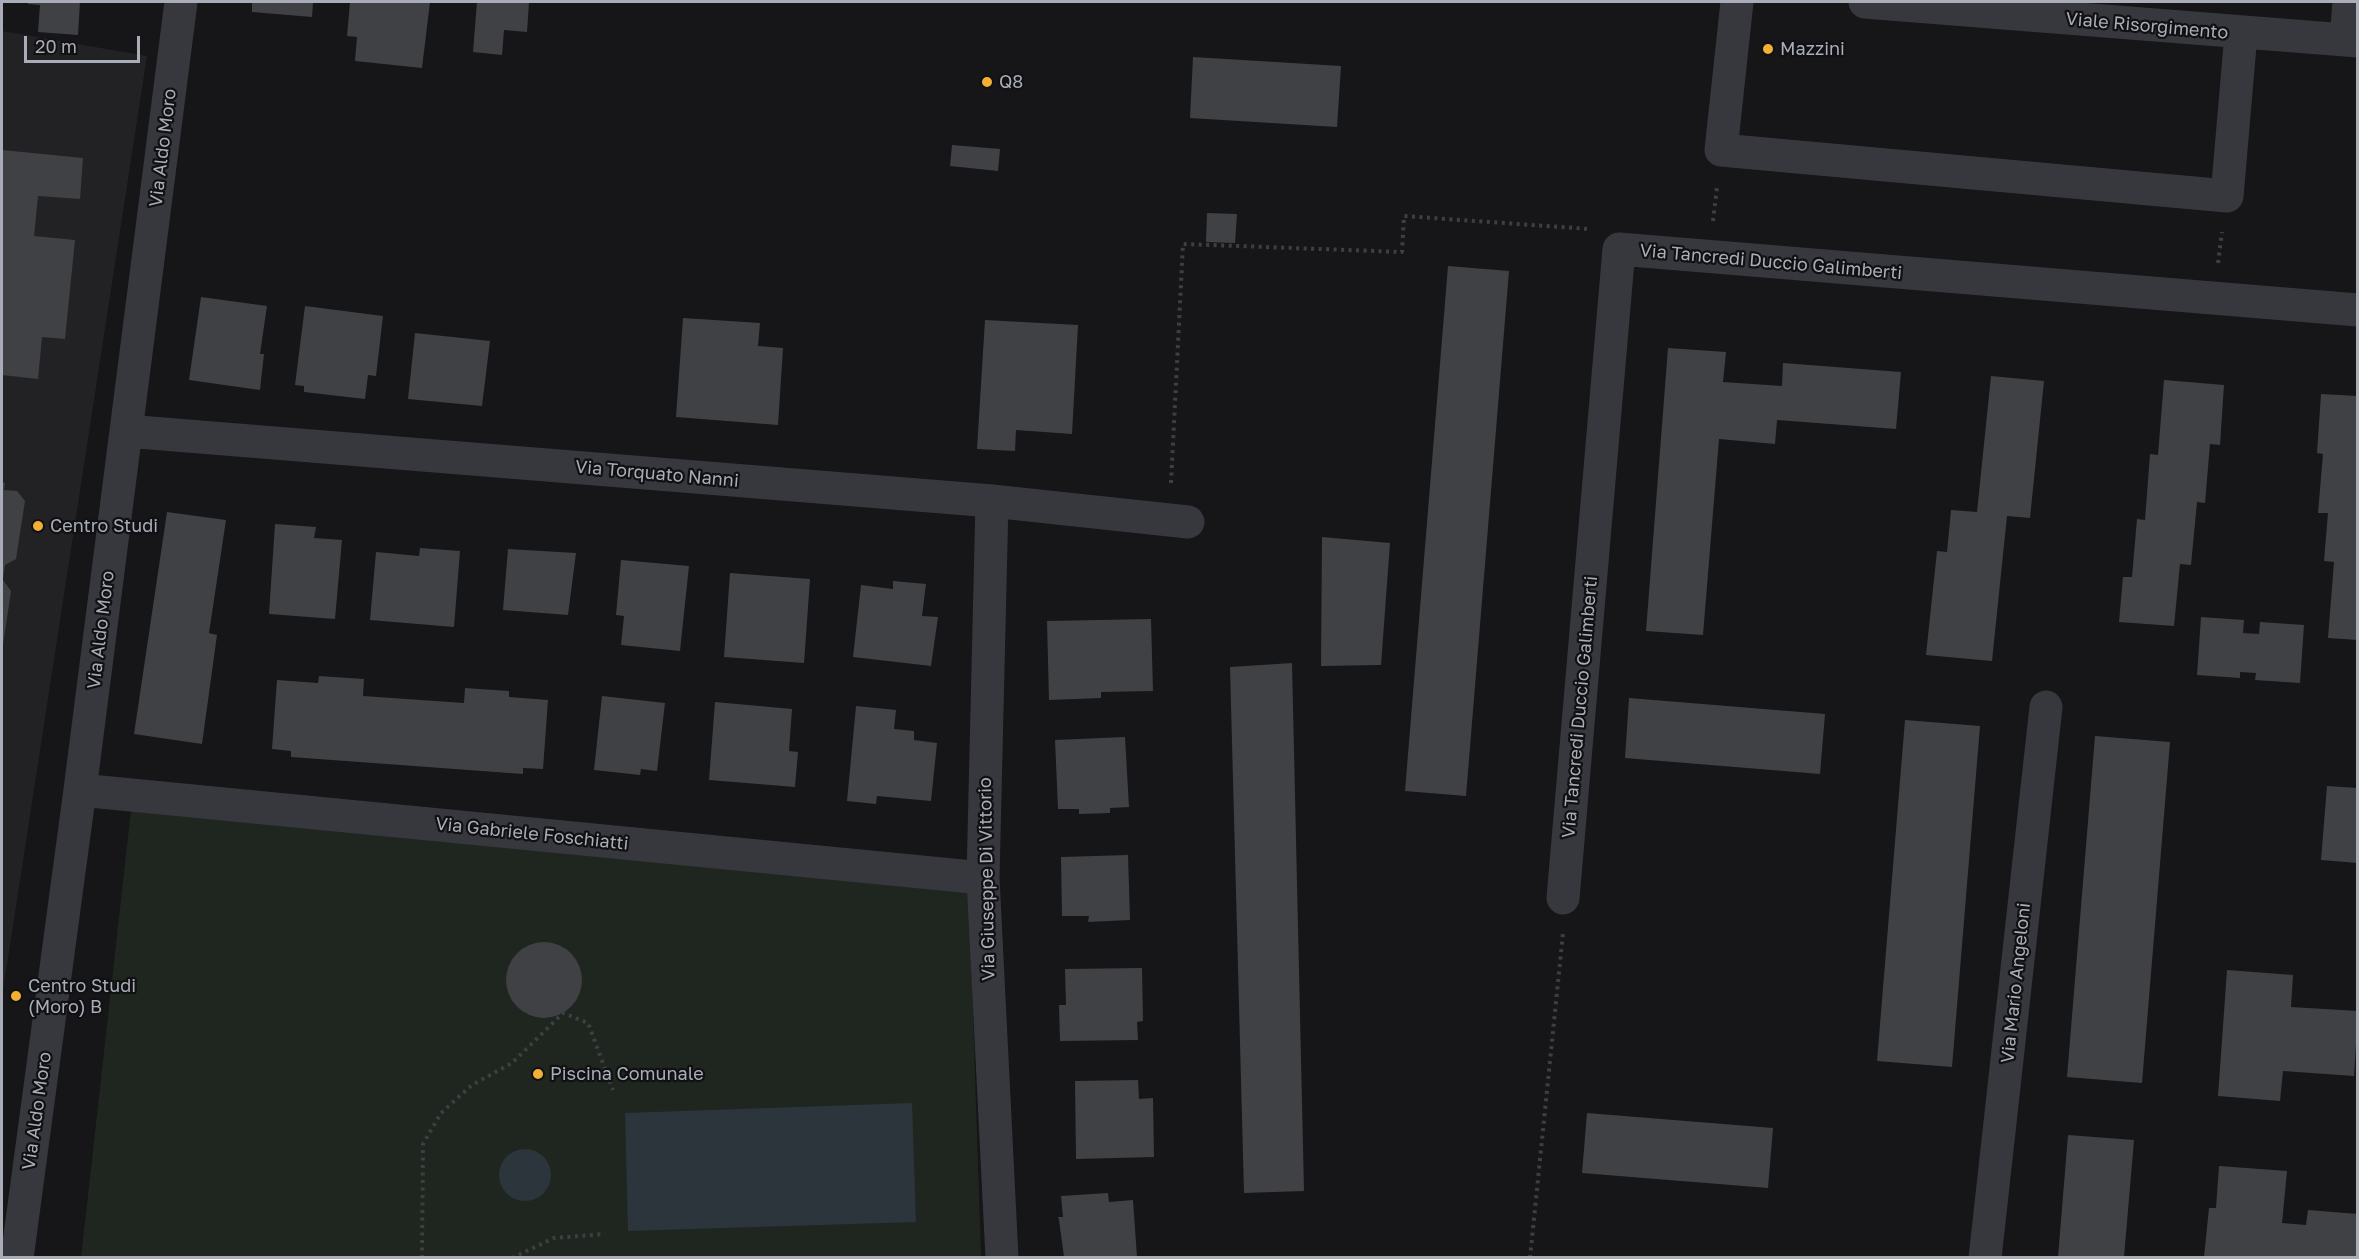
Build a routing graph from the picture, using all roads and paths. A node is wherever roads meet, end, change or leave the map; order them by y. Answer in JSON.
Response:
{"nodes":[{"id":1,"x":181,"y":2,"type":"edge"},
{"id":2,"x":1737,"y":2,"type":"edge"},
{"id":3,"x":1865,"y":2,"type":"edge"},
{"id":4,"x":2349,"y":2,"type":"edge"},
{"id":5,"x":2241,"y":34,"type":"junction"},
{"id":6,"x":2352,"y":41,"type":"edge"},
{"id":7,"x":1721,"y":150,"type":"junction"},
{"id":8,"x":2227,"y":196,"type":"junction"},
{"id":9,"x":1619,"y":249,"type":"junction"},
{"id":10,"x":1709,"y":256,"type":"junction"},
{"id":11,"x":2214,"y":298,"type":"junction"},
{"id":12,"x":2358,"y":310,"type":"edge"},
{"id":13,"x":126,"y":431,"type":"junction"},
{"id":14,"x":992,"y":501,"type":"junction"},
{"id":15,"x":1178,"y":521,"type":"joint"},
{"id":16,"x":2046,"y":707,"type":"dead end"},
{"id":17,"x":80,"y":790,"type":"junction"},
{"id":18,"x":983,"y":878,"type":"junction"},
{"id":19,"x":1563,"y":898,"type":"joint"},
{"id":20,"x":613,"y":1090,"type":"dead end"},
{"id":21,"x":605,"y":1234,"type":"dead end"},
{"id":22,"x":17,"y":1257,"type":"edge"},
{"id":23,"x":422,"y":1257,"type":"edge"},
{"id":24,"x":512,"y":1257,"type":"edge"},
{"id":25,"x":1002,"y":1257,"type":"edge"},
{"id":26,"x":1530,"y":1257,"type":"edge"},
{"id":27,"x":1984,"y":1257,"type":"edge"}],
"edges":[{"from":1,"to":13,"type":"street","name":"Via Aldo Moro"},
{"from":2,"to":7,"type":"street"},
{"from":3,"to":5,"type":"street","name":"Viale Risorgimento"},
{"from":4,"to":6,"type":"street"},
{"from":5,"to":6,"type":"street","name":"Viale Risorgimento"},
{"from":5,"to":8,"type":"street"},
{"from":7,"to":8,"type":"street"},
{"from":7,"to":10,"type":"path"},
{"from":8,"to":11,"type":"path"},
{"from":9,"to":10,"type":"street","name":"Via Tancredi Duccio Galimberti"},
{"from":9,"to":15,"type":"path"},
{"from":9,"to":19,"type":"street","name":"Via Tancredi Duccio Galimberti"},
{"from":10,"to":11,"type":"street","name":"Via Tancredi Duccio Galimberti"},
{"from":11,"to":12,"type":"street","name":"Via Tancredi Duccio Galimberti"},
{"from":13,"to":14,"type":"street","name":"Via Torquato Nanni"},
{"from":13,"to":17,"type":"street","name":"Via Aldo Moro"},
{"from":14,"to":15,"type":"street","name":"Via Torquato Nanni"},
{"from":14,"to":18,"type":"street","name":"Via Giuseppe Di Vittorio"},
{"from":16,"to":27,"type":"street","name":"Via Mario Angeloni"},
{"from":17,"to":18,"type":"street","name":"Via Gabriele Foschiatti"},
{"from":17,"to":22,"type":"street","name":"Via Aldo Moro"},
{"from":18,"to":25,"type":"street","name":"Via Giuseppe Di Vittorio"},
{"from":19,"to":26,"type":"path"},
{"from":20,"to":23,"type":"path"},
{"from":21,"to":24,"type":"path"}]}
